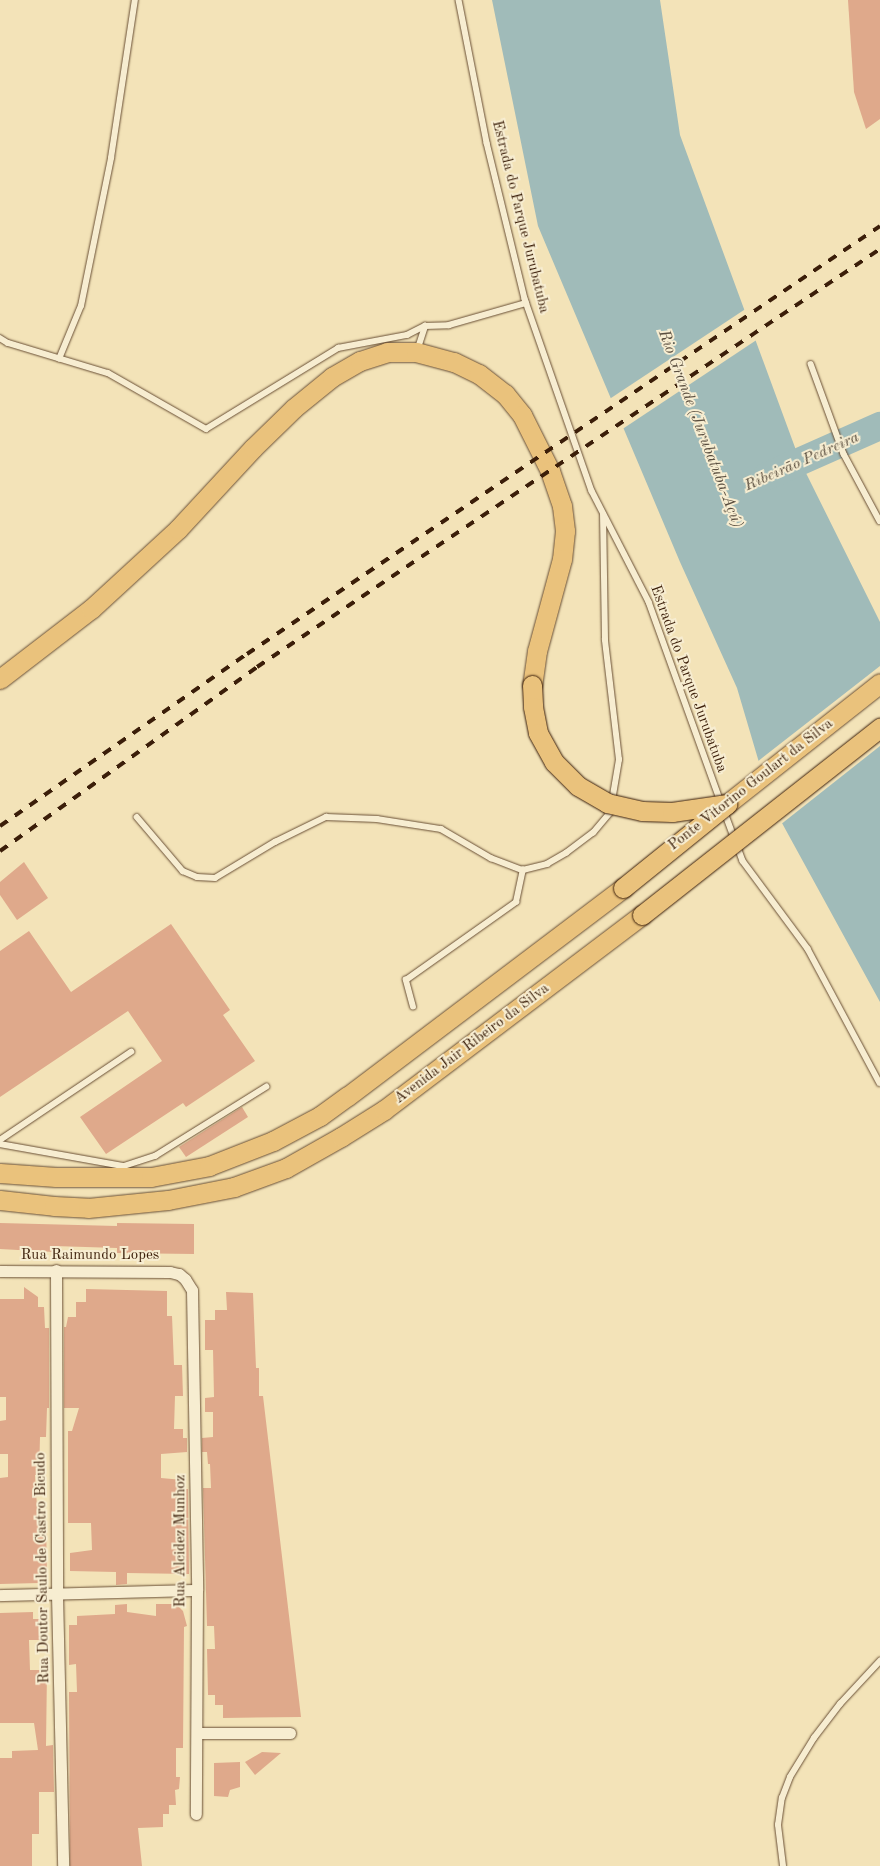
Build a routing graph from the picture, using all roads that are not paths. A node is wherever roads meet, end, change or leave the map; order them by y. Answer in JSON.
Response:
{"nodes":[{"id":1,"x":135,"y":0,"type":"edge"},
{"id":2,"x":459,"y":0,"type":"edge"},
{"id":3,"x":526,"y":304,"type":"junction"},
{"id":4,"x":425,"y":326,"type":"junction"},
{"id":5,"x":0,"y":338,"type":"edge"},
{"id":6,"x":416,"y":352,"type":"junction"},
{"id":7,"x":58,"y":358,"type":"junction"},
{"id":8,"x":811,"y":364,"type":"dead end"},
{"id":9,"x":603,"y":513,"type":"junction"},
{"id":10,"x":880,"y":522,"type":"edge"},
{"id":11,"x":0,"y":679,"type":"edge"},
{"id":12,"x":880,"y":683,"type":"edge"},
{"id":13,"x":880,"y":728,"type":"edge"},
{"id":14,"x":727,"y":804,"type":"junction"},
{"id":15,"x":137,"y":816,"type":"dead end"},
{"id":16,"x":523,"y":870,"type":"junction"},
{"id":17,"x":413,"y":1007,"type":"dead end"},
{"id":18,"x":131,"y":1052,"type":"dead end"},
{"id":19,"x":880,"y":1083,"type":"edge"},
{"id":20,"x":266,"y":1087,"type":"dead end"},
{"id":21,"x":0,"y":1140,"type":"edge"},
{"id":22,"x":0,"y":1144,"type":"edge"},
{"id":23,"x":209,"y":1166,"type":"junction"},
{"id":24,"x":0,"y":1174,"type":"edge"},
{"id":25,"x":193,"y":1194,"type":"junction"},
{"id":26,"x":0,"y":1200,"type":"edge"},
{"id":27,"x":56,"y":1270,"type":"junction"},
{"id":28,"x":0,"y":1271,"type":"edge"},
{"id":29,"x":179,"y":1274,"type":"joint"},
{"id":30,"x":197,"y":1590,"type":"junction"},
{"id":31,"x":57,"y":1594,"type":"junction"},
{"id":32,"x":0,"y":1595,"type":"edge"},
{"id":33,"x":880,"y":1661,"type":"edge"},
{"id":34,"x":197,"y":1733,"type":"junction"},
{"id":35,"x":290,"y":1733,"type":"dead end"},
{"id":36,"x":196,"y":1814,"type":"dead end"},
{"id":37,"x":63,"y":1866,"type":"edge"},
{"id":38,"x":783,"y":1866,"type":"edge"}],
"edges":[{"from":1,"to":7,"type":"lane"},
{"from":2,"to":3,"type":"lane","name":"Estrada do Parque Jurubatuba"},
{"from":3,"to":4,"type":"lane"},
{"from":3,"to":9,"type":"lane","name":"Estrada do Parque Jurubatuba"},
{"from":4,"to":6,"type":"lane"},
{"from":4,"to":7,"type":"lane"},
{"from":5,"to":7,"type":"lane"},
{"from":6,"to":11,"type":"main road"},
{"from":6,"to":14,"type":"main road","bridge":true},
{"from":8,"to":10,"type":"lane"},
{"from":9,"to":16,"type":"lane"},
{"from":9,"to":19,"type":"lane","name":"Estrada do Parque Jurubatuba"},
{"from":12,"to":14,"type":"main road","name":"Ponte Vitorino Goulart da Silva"},
{"from":13,"to":25,"type":"main road","name":"Avenida Jair Ribeiro da Silva","bridge":true},
{"from":14,"to":23,"type":"main road","name":"Ponte Vitorino Goulart da Silva","bridge":true},
{"from":15,"to":16,"type":"lane"},
{"from":16,"to":17,"type":"lane"},
{"from":18,"to":21,"type":"lane"},
{"from":20,"to":22,"type":"lane"},
{"from":23,"to":24,"type":"main road"},
{"from":23,"to":25,"type":"main road"},
{"from":25,"to":26,"type":"main road","name":"Avenida Jair Ribeiro da Silva"},
{"from":27,"to":28,"type":"street","name":"Rua Raimundo Lopes"},
{"from":27,"to":29,"type":"street","name":"Rua Raimundo Lopes"},
{"from":27,"to":31,"type":"street","name":"Rua Doutor Saulo de Castro Bicudo"},
{"from":29,"to":30,"type":"street","name":"Rua Alcidez Munhoz"},
{"from":30,"to":31,"type":"street"},
{"from":30,"to":34,"type":"street","name":"Rua Alcidez Munhoz"},
{"from":31,"to":32,"type":"street"},
{"from":31,"to":37,"type":"street","name":"Rua Doutor Saulo de Castro Bicudo"},
{"from":33,"to":38,"type":"lane"},
{"from":34,"to":35,"type":"street"},
{"from":34,"to":36,"type":"street","name":"Rua Alcidez Munhoz"}]}
